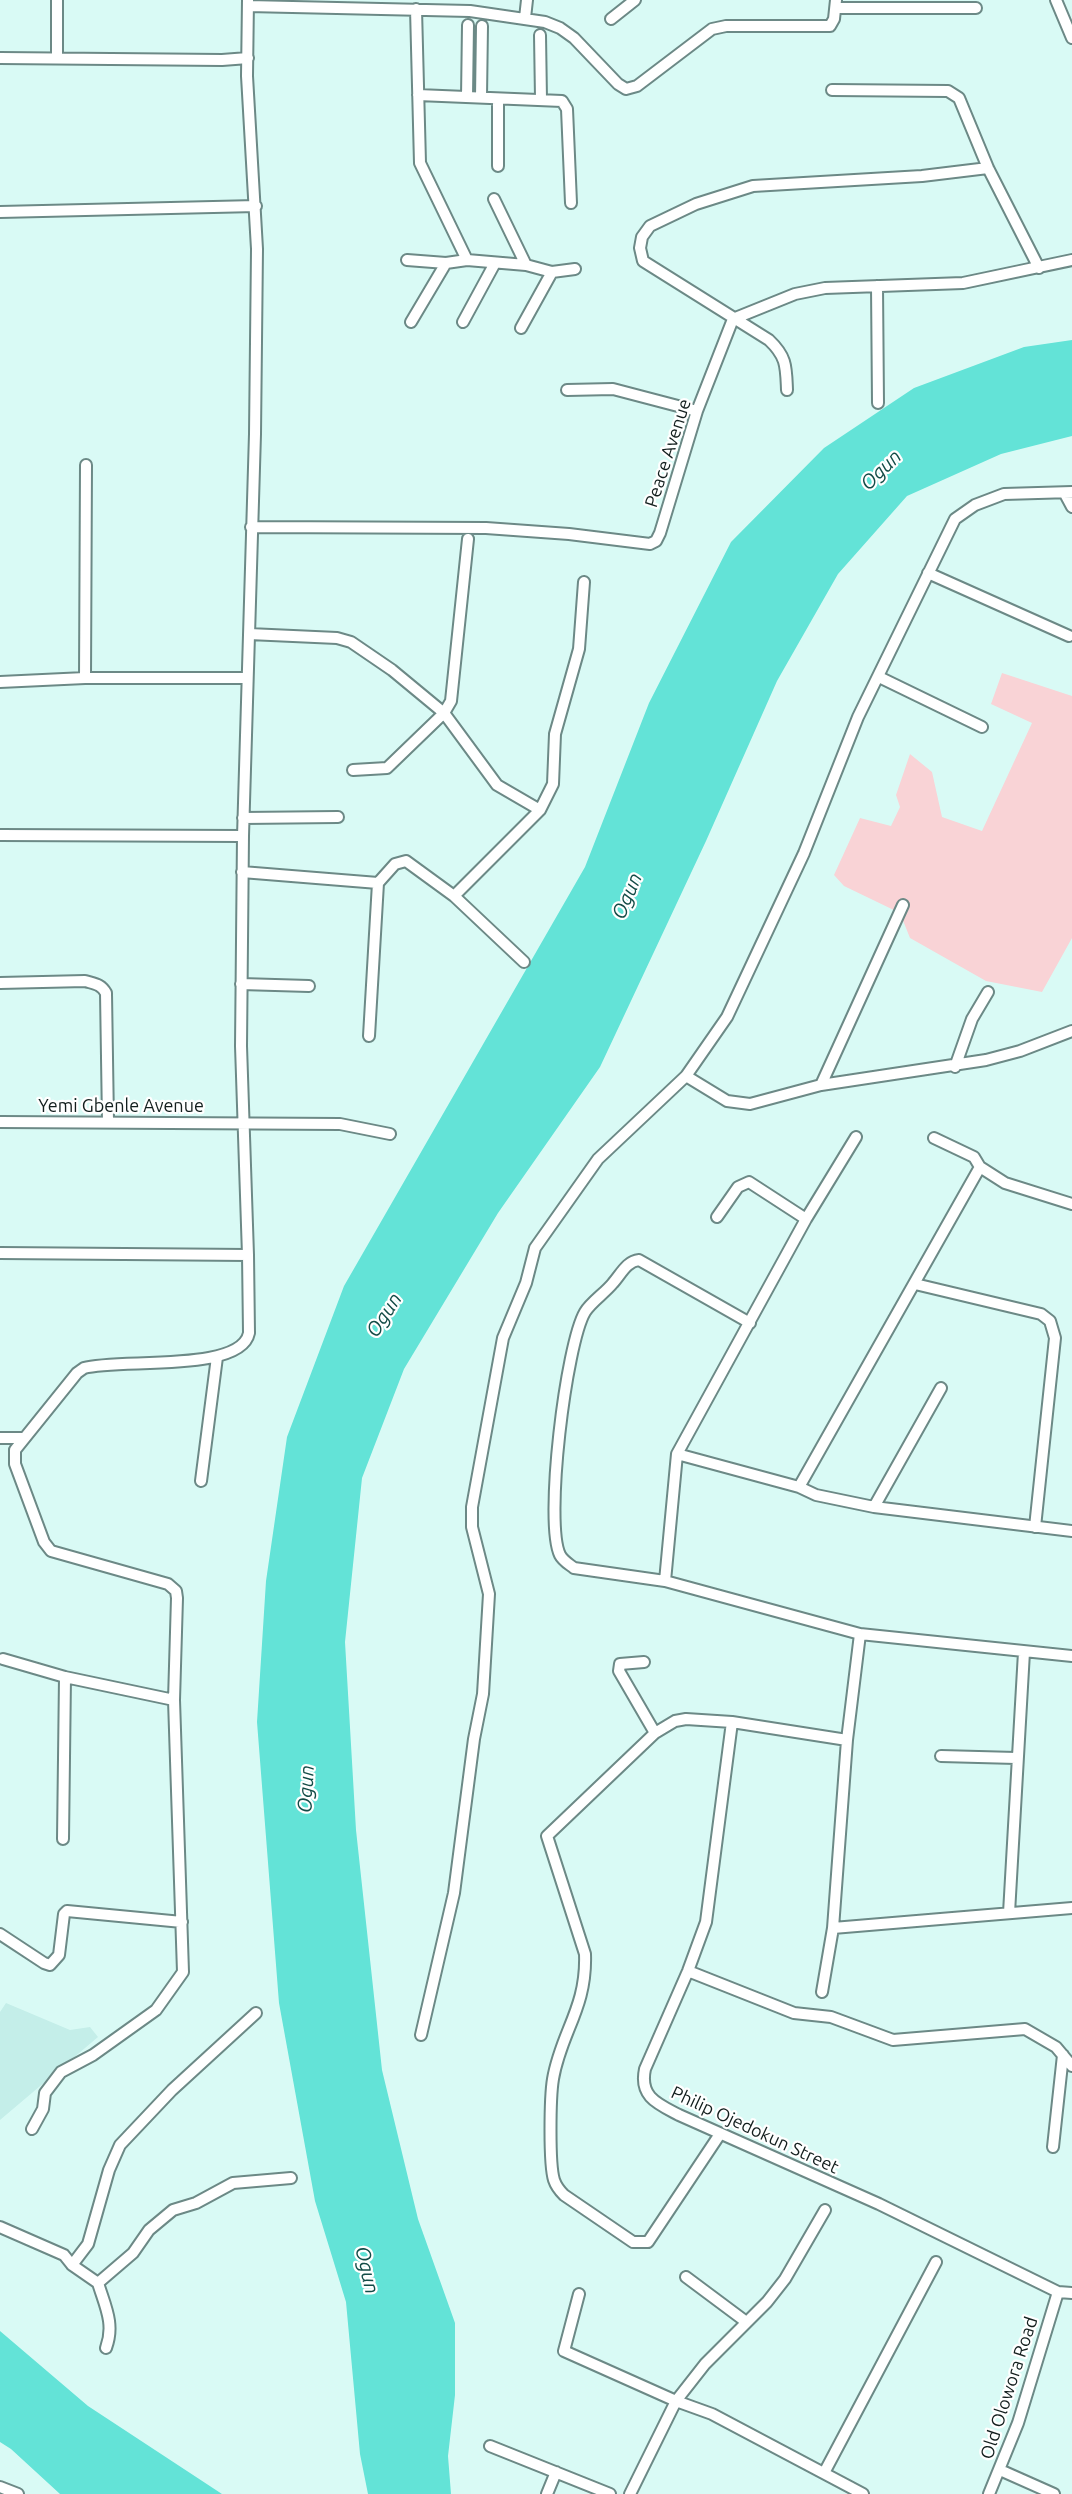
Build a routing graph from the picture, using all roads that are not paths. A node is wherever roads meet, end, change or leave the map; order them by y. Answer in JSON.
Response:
{"nodes":[{"id":1,"x":57,"y":0,"type":"edge"},
{"id":2,"x":526,"y":0,"type":"edge"},
{"id":3,"x":635,"y":0,"type":"edge"},
{"id":4,"x":1056,"y":0,"type":"edge"},
{"id":5,"x":248,"y":3,"type":"edge"},
{"id":6,"x":836,"y":4,"type":"edge"},
{"id":7,"x":440,"y":5,"type":"edge"},
{"id":8,"x":976,"y":8,"type":"dead end"},
{"id":9,"x":416,"y":9,"type":"junction"},
{"id":10,"x":525,"y":18,"type":"junction"},
{"id":11,"x":611,"y":19,"type":"dead end"},
{"id":12,"x":468,"y":25,"type":"dead end"},
{"id":13,"x":482,"y":26,"type":"dead end"},
{"id":14,"x":540,"y":35,"type":"dead end"},
{"id":15,"x":1072,"y":38,"type":"edge"},
{"id":16,"x":57,"y":57,"type":"junction"},
{"id":17,"x":0,"y":58,"type":"edge"},
{"id":18,"x":248,"y":58,"type":"junction"},
{"id":19,"x":832,"y":90,"type":"dead end"},
{"id":20,"x":418,"y":95,"type":"junction"},
{"id":21,"x":467,"y":97,"type":"junction"},
{"id":22,"x":481,"y":97,"type":"junction"},
{"id":23,"x":498,"y":99,"type":"junction"},
{"id":24,"x":541,"y":99,"type":"junction"},
{"id":25,"x":498,"y":166,"type":"dead end"},
{"id":26,"x":988,"y":168,"type":"junction"},
{"id":27,"x":494,"y":199,"type":"dead end"},
{"id":28,"x":571,"y":203,"type":"dead end"},
{"id":29,"x":255,"y":206,"type":"junction"},
{"id":30,"x":0,"y":212,"type":"edge"},
{"id":31,"x":407,"y":260,"type":"dead end"},
{"id":32,"x":467,"y":260,"type":"junction"},
{"id":33,"x":1072,"y":260,"type":"edge"},
{"id":34,"x":446,"y":262,"type":"junction"},
{"id":35,"x":495,"y":263,"type":"junction"},
{"id":36,"x":526,"y":265,"type":"junction"},
{"id":37,"x":1040,"y":268,"type":"junction"},
{"id":38,"x":575,"y":269,"type":"dead end"},
{"id":39,"x":552,"y":272,"type":"junction"},
{"id":40,"x":877,"y":286,"type":"junction"},
{"id":41,"x":733,"y":319,"type":"junction"},
{"id":42,"x":411,"y":322,"type":"dead end"},
{"id":43,"x":463,"y":322,"type":"dead end"},
{"id":44,"x":521,"y":328,"type":"dead end"},
{"id":45,"x":567,"y":390,"type":"dead end"},
{"id":46,"x":787,"y":390,"type":"dead end"},
{"id":47,"x":878,"y":403,"type":"dead end"},
{"id":48,"x":697,"y":411,"type":"junction"},
{"id":49,"x":86,"y":465,"type":"dead end"},
{"id":50,"x":1069,"y":493,"type":"edge"},
{"id":51,"x":1072,"y":507,"type":"edge"},
{"id":52,"x":251,"y":526,"type":"junction"},
{"id":53,"x":468,"y":539,"type":"dead end"},
{"id":54,"x":928,"y":573,"type":"junction"},
{"id":55,"x":584,"y":582,"type":"dead end"},
{"id":56,"x":249,"y":634,"type":"junction"},
{"id":57,"x":1069,"y":636,"type":"dead end"},
{"id":58,"x":879,"y":676,"type":"junction"},
{"id":59,"x":85,"y":678,"type":"junction"},
{"id":60,"x":246,"y":678,"type":"junction"},
{"id":61,"x":0,"y":682,"type":"edge"},
{"id":62,"x":444,"y":713,"type":"junction"},
{"id":63,"x":982,"y":727,"type":"dead end"},
{"id":64,"x":353,"y":770,"type":"dead end"},
{"id":65,"x":540,"y":810,"type":"junction"},
{"id":66,"x":338,"y":817,"type":"dead end"},
{"id":67,"x":243,"y":818,"type":"junction"},
{"id":68,"x":0,"y":835,"type":"edge"},
{"id":69,"x":243,"y":836,"type":"junction"},
{"id":70,"x":242,"y":872,"type":"junction"},
{"id":71,"x":378,"y":883,"type":"junction"},
{"id":72,"x":454,"y":896,"type":"junction"},
{"id":73,"x":903,"y":905,"type":"dead end"},
{"id":74,"x":524,"y":962,"type":"dead end"},
{"id":75,"x":0,"y":983,"type":"edge"},
{"id":76,"x":241,"y":984,"type":"junction"},
{"id":77,"x":309,"y":986,"type":"dead end"},
{"id":78,"x":988,"y":992,"type":"dead end"},
{"id":79,"x":1072,"y":1031,"type":"edge"},
{"id":80,"x":369,"y":1036,"type":"dead end"},
{"id":81,"x":955,"y":1067,"type":"junction"},
{"id":82,"x":686,"y":1076,"type":"junction"},
{"id":83,"x":821,"y":1085,"type":"junction"},
{"id":84,"x":0,"y":1122,"type":"edge"},
{"id":85,"x":108,"y":1122,"type":"junction"},
{"id":86,"x":242,"y":1124,"type":"junction"},
{"id":87,"x":390,"y":1134,"type":"dead end"},
{"id":88,"x":856,"y":1137,"type":"dead end"},
{"id":89,"x":934,"y":1138,"type":"dead end"},
{"id":90,"x":980,"y":1167,"type":"junction"},
{"id":91,"x":1072,"y":1204,"type":"edge"},
{"id":92,"x":717,"y":1217,"type":"dead end"},
{"id":93,"x":806,"y":1219,"type":"junction"},
{"id":94,"x":0,"y":1252,"type":"edge"},
{"id":95,"x":248,"y":1255,"type":"junction"},
{"id":96,"x":915,"y":1284,"type":"junction"},
{"id":97,"x":750,"y":1323,"type":"junction"},
{"id":98,"x":217,"y":1357,"type":"junction"},
{"id":99,"x":941,"y":1388,"type":"dead end"},
{"id":100,"x":0,"y":1438,"type":"edge"},
{"id":101,"x":23,"y":1438,"type":"junction"},
{"id":102,"x":677,"y":1454,"type":"junction"},
{"id":103,"x":201,"y":1481,"type":"dead end"},
{"id":104,"x":799,"y":1487,"type":"junction"},
{"id":105,"x":874,"y":1507,"type":"junction"},
{"id":106,"x":1035,"y":1527,"type":"junction"},
{"id":107,"x":1072,"y":1531,"type":"edge"},
{"id":108,"x":665,"y":1581,"type":"junction"},
{"id":109,"x":860,"y":1634,"type":"junction"},
{"id":110,"x":1024,"y":1652,"type":"junction"},
{"id":111,"x":1072,"y":1656,"type":"edge"},
{"id":112,"x":3,"y":1659,"type":"dead end"},
{"id":113,"x":644,"y":1662,"type":"dead end"},
{"id":114,"x":65,"y":1677,"type":"junction"},
{"id":115,"x":174,"y":1700,"type":"junction"},
{"id":116,"x":732,"y":1722,"type":"junction"},
{"id":117,"x":655,"y":1733,"type":"junction"},
{"id":118,"x":848,"y":1740,"type":"junction"},
{"id":119,"x":942,"y":1756,"type":"dead end"},
{"id":120,"x":1016,"y":1758,"type":"junction"},
{"id":121,"x":63,"y":1839,"type":"dead end"},
{"id":122,"x":1072,"y":1908,"type":"edge"},
{"id":123,"x":1009,"y":1913,"type":"junction"},
{"id":124,"x":182,"y":1922,"type":"junction"},
{"id":125,"x":833,"y":1928,"type":"junction"},
{"id":126,"x":0,"y":1934,"type":"edge"},
{"id":127,"x":688,"y":1971,"type":"junction"},
{"id":128,"x":822,"y":1992,"type":"dead end"},
{"id":129,"x":256,"y":2013,"type":"dead end"},
{"id":130,"x":422,"y":2035,"type":"dead end"},
{"id":131,"x":1063,"y":2055,"type":"junction"},
{"id":132,"x":1072,"y":2066,"type":"edge"},
{"id":133,"x":32,"y":2129,"type":"dead end"},
{"id":134,"x":720,"y":2134,"type":"junction"},
{"id":135,"x":1053,"y":2147,"type":"dead end"},
{"id":136,"x":291,"y":2178,"type":"dead end"},
{"id":137,"x":825,"y":2210,"type":"dead end"},
{"id":138,"x":0,"y":2227,"type":"edge"},
{"id":139,"x":936,"y":2262,"type":"dead end"},
{"id":140,"x":72,"y":2265,"type":"junction"},
{"id":141,"x":686,"y":2277,"type":"dead end"},
{"id":142,"x":98,"y":2283,"type":"junction"},
{"id":143,"x":1058,"y":2292,"type":"junction"},
{"id":144,"x":1072,"y":2293,"type":"edge"},
{"id":145,"x":579,"y":2294,"type":"dead end"},
{"id":146,"x":745,"y":2321,"type":"junction"},
{"id":147,"x":106,"y":2348,"type":"dead end"},
{"id":148,"x":676,"y":2401,"type":"junction"},
{"id":149,"x":490,"y":2446,"type":"dead end"},
{"id":150,"x":1000,"y":2470,"type":"junction"},
{"id":151,"x":556,"y":2472,"type":"junction"},
{"id":152,"x":824,"y":2473,"type":"junction"},
{"id":153,"x":0,"y":2487,"type":"edge"},
{"id":154,"x":18,"y":2494,"type":"edge"},
{"id":155,"x":547,"y":2494,"type":"edge"},
{"id":156,"x":610,"y":2494,"type":"edge"},
{"id":157,"x":630,"y":2494,"type":"edge"},
{"id":158,"x":863,"y":2494,"type":"edge"},
{"id":159,"x":989,"y":2494,"type":"edge"},
{"id":160,"x":1054,"y":2494,"type":"edge"}],
"edges":[{"from":1,"to":16,"type":"street"},
{"from":2,"to":10,"type":"street"},
{"from":3,"to":11,"type":"street"},
{"from":4,"to":15,"type":"street"},
{"from":5,"to":9,"type":"street"},
{"from":5,"to":18,"type":"street"},
{"from":6,"to":8,"type":"street"},
{"from":6,"to":10,"type":"street"},
{"from":7,"to":9,"type":"street"},
{"from":7,"to":10,"type":"street"},
{"from":9,"to":20,"type":"street"},
{"from":12,"to":21,"type":"street"},
{"from":13,"to":22,"type":"street"},
{"from":14,"to":24,"type":"street"},
{"from":16,"to":17,"type":"street"},
{"from":16,"to":18,"type":"street"},
{"from":18,"to":29,"type":"street"},
{"from":19,"to":26,"type":"street"},
{"from":20,"to":21,"type":"street"},
{"from":20,"to":32,"type":"street"},
{"from":21,"to":22,"type":"street"},
{"from":22,"to":23,"type":"street"},
{"from":23,"to":24,"type":"street"},
{"from":23,"to":25,"type":"street"},
{"from":24,"to":28,"type":"street"},
{"from":26,"to":37,"type":"street"},
{"from":26,"to":41,"type":"street"},
{"from":27,"to":36,"type":"street"},
{"from":29,"to":30,"type":"street"},
{"from":29,"to":52,"type":"street"},
{"from":31,"to":34,"type":"street"},
{"from":32,"to":34,"type":"street"},
{"from":32,"to":35,"type":"street"},
{"from":33,"to":37,"type":"street"},
{"from":34,"to":42,"type":"street"},
{"from":35,"to":36,"type":"street"},
{"from":35,"to":43,"type":"street"},
{"from":36,"to":39,"type":"street"},
{"from":37,"to":40,"type":"street"},
{"from":38,"to":39,"type":"street"},
{"from":39,"to":44,"type":"street"},
{"from":40,"to":41,"type":"street"},
{"from":40,"to":47,"type":"street"},
{"from":41,"to":46,"type":"street"},
{"from":41,"to":48,"type":"street","name":"Peace Avenue"},
{"from":45,"to":48,"type":"street"},
{"from":48,"to":52,"type":"street","name":"Peace Avenue"},
{"from":49,"to":59,"type":"street"},
{"from":50,"to":51,"type":"street"},
{"from":50,"to":54,"type":"street"},
{"from":52,"to":56,"type":"street"},
{"from":53,"to":62,"type":"street"},
{"from":54,"to":57,"type":"street"},
{"from":54,"to":58,"type":"street"},
{"from":55,"to":65,"type":"street"},
{"from":56,"to":60,"type":"street"},
{"from":56,"to":62,"type":"street"},
{"from":58,"to":63,"type":"street"},
{"from":58,"to":82,"type":"street"},
{"from":59,"to":60,"type":"street"},
{"from":59,"to":61,"type":"street"},
{"from":60,"to":67,"type":"street"},
{"from":62,"to":64,"type":"street"},
{"from":62,"to":65,"type":"street"},
{"from":65,"to":72,"type":"street"},
{"from":66,"to":67,"type":"street"},
{"from":67,"to":69,"type":"street"},
{"from":68,"to":69,"type":"street"},
{"from":69,"to":70,"type":"street"},
{"from":70,"to":71,"type":"street"},
{"from":70,"to":76,"type":"street"},
{"from":71,"to":72,"type":"street"},
{"from":71,"to":80,"type":"street"},
{"from":72,"to":74,"type":"street"},
{"from":73,"to":83,"type":"street"},
{"from":75,"to":85,"type":"street"},
{"from":76,"to":77,"type":"street"},
{"from":76,"to":86,"type":"street"},
{"from":78,"to":81,"type":"street"},
{"from":79,"to":81,"type":"street"},
{"from":81,"to":83,"type":"street"},
{"from":82,"to":83,"type":"street"},
{"from":82,"to":130,"type":"street"},
{"from":84,"to":85,"type":"street","name":"Yemi Gbenle Avenue"},
{"from":85,"to":86,"type":"street","name":"Yemi Gbenle Avenue"},
{"from":86,"to":87,"type":"street","name":"Yemi Gbenle Avenue"},
{"from":86,"to":95,"type":"street"},
{"from":88,"to":93,"type":"street"},
{"from":89,"to":90,"type":"street"},
{"from":90,"to":91,"type":"street"},
{"from":90,"to":96,"type":"street"},
{"from":92,"to":93,"type":"street"},
{"from":93,"to":97,"type":"street"},
{"from":94,"to":95,"type":"street"},
{"from":95,"to":98,"type":"street"},
{"from":96,"to":104,"type":"street"},
{"from":96,"to":106,"type":"street"},
{"from":97,"to":102,"type":"street"},
{"from":97,"to":108,"type":"street"},
{"from":98,"to":101,"type":"street"},
{"from":98,"to":103,"type":"street"},
{"from":99,"to":105,"type":"street"},
{"from":100,"to":101,"type":"street"},
{"from":101,"to":115,"type":"street"},
{"from":102,"to":104,"type":"street"},
{"from":102,"to":108,"type":"street"},
{"from":104,"to":105,"type":"street"},
{"from":105,"to":106,"type":"street"},
{"from":106,"to":107,"type":"street"},
{"from":108,"to":109,"type":"street"},
{"from":109,"to":110,"type":"street"},
{"from":109,"to":118,"type":"street"},
{"from":110,"to":111,"type":"street"},
{"from":110,"to":120,"type":"street"},
{"from":112,"to":114,"type":"street"},
{"from":113,"to":117,"type":"street"},
{"from":114,"to":115,"type":"street"},
{"from":114,"to":121,"type":"street"},
{"from":115,"to":124,"type":"street"},
{"from":116,"to":117,"type":"street"},
{"from":116,"to":118,"type":"street"},
{"from":116,"to":127,"type":"street","name":"Philip Ojedokun Street"},
{"from":117,"to":134,"type":"street"},
{"from":118,"to":125,"type":"street"},
{"from":119,"to":120,"type":"street"},
{"from":120,"to":123,"type":"street"},
{"from":122,"to":123,"type":"street"},
{"from":123,"to":125,"type":"street"},
{"from":124,"to":126,"type":"street"},
{"from":124,"to":133,"type":"street"},
{"from":125,"to":128,"type":"street"},
{"from":127,"to":131,"type":"street"},
{"from":127,"to":134,"type":"street","name":"Philip Ojedokun Street"},
{"from":129,"to":140,"type":"street"},
{"from":131,"to":132,"type":"street"},
{"from":131,"to":135,"type":"street"},
{"from":134,"to":143,"type":"street","name":"Philip Ojedokun Street"},
{"from":136,"to":142,"type":"street"},
{"from":137,"to":146,"type":"street"},
{"from":138,"to":140,"type":"street"},
{"from":139,"to":152,"type":"street"},
{"from":140,"to":142,"type":"street"},
{"from":141,"to":146,"type":"street"},
{"from":142,"to":147,"type":"street"},
{"from":143,"to":144,"type":"street","name":"Philip Ojedokun Street"},
{"from":143,"to":150,"type":"street","name":"Old Olowora Road"},
{"from":145,"to":148,"type":"street"},
{"from":146,"to":148,"type":"street"},
{"from":148,"to":152,"type":"street"},
{"from":148,"to":157,"type":"street"},
{"from":149,"to":151,"type":"street"},
{"from":150,"to":159,"type":"street","name":"Old Olowora Road"},
{"from":150,"to":160,"type":"street"},
{"from":151,"to":155,"type":"street"},
{"from":151,"to":156,"type":"street"},
{"from":152,"to":158,"type":"street"},
{"from":153,"to":154,"type":"street"}]}
